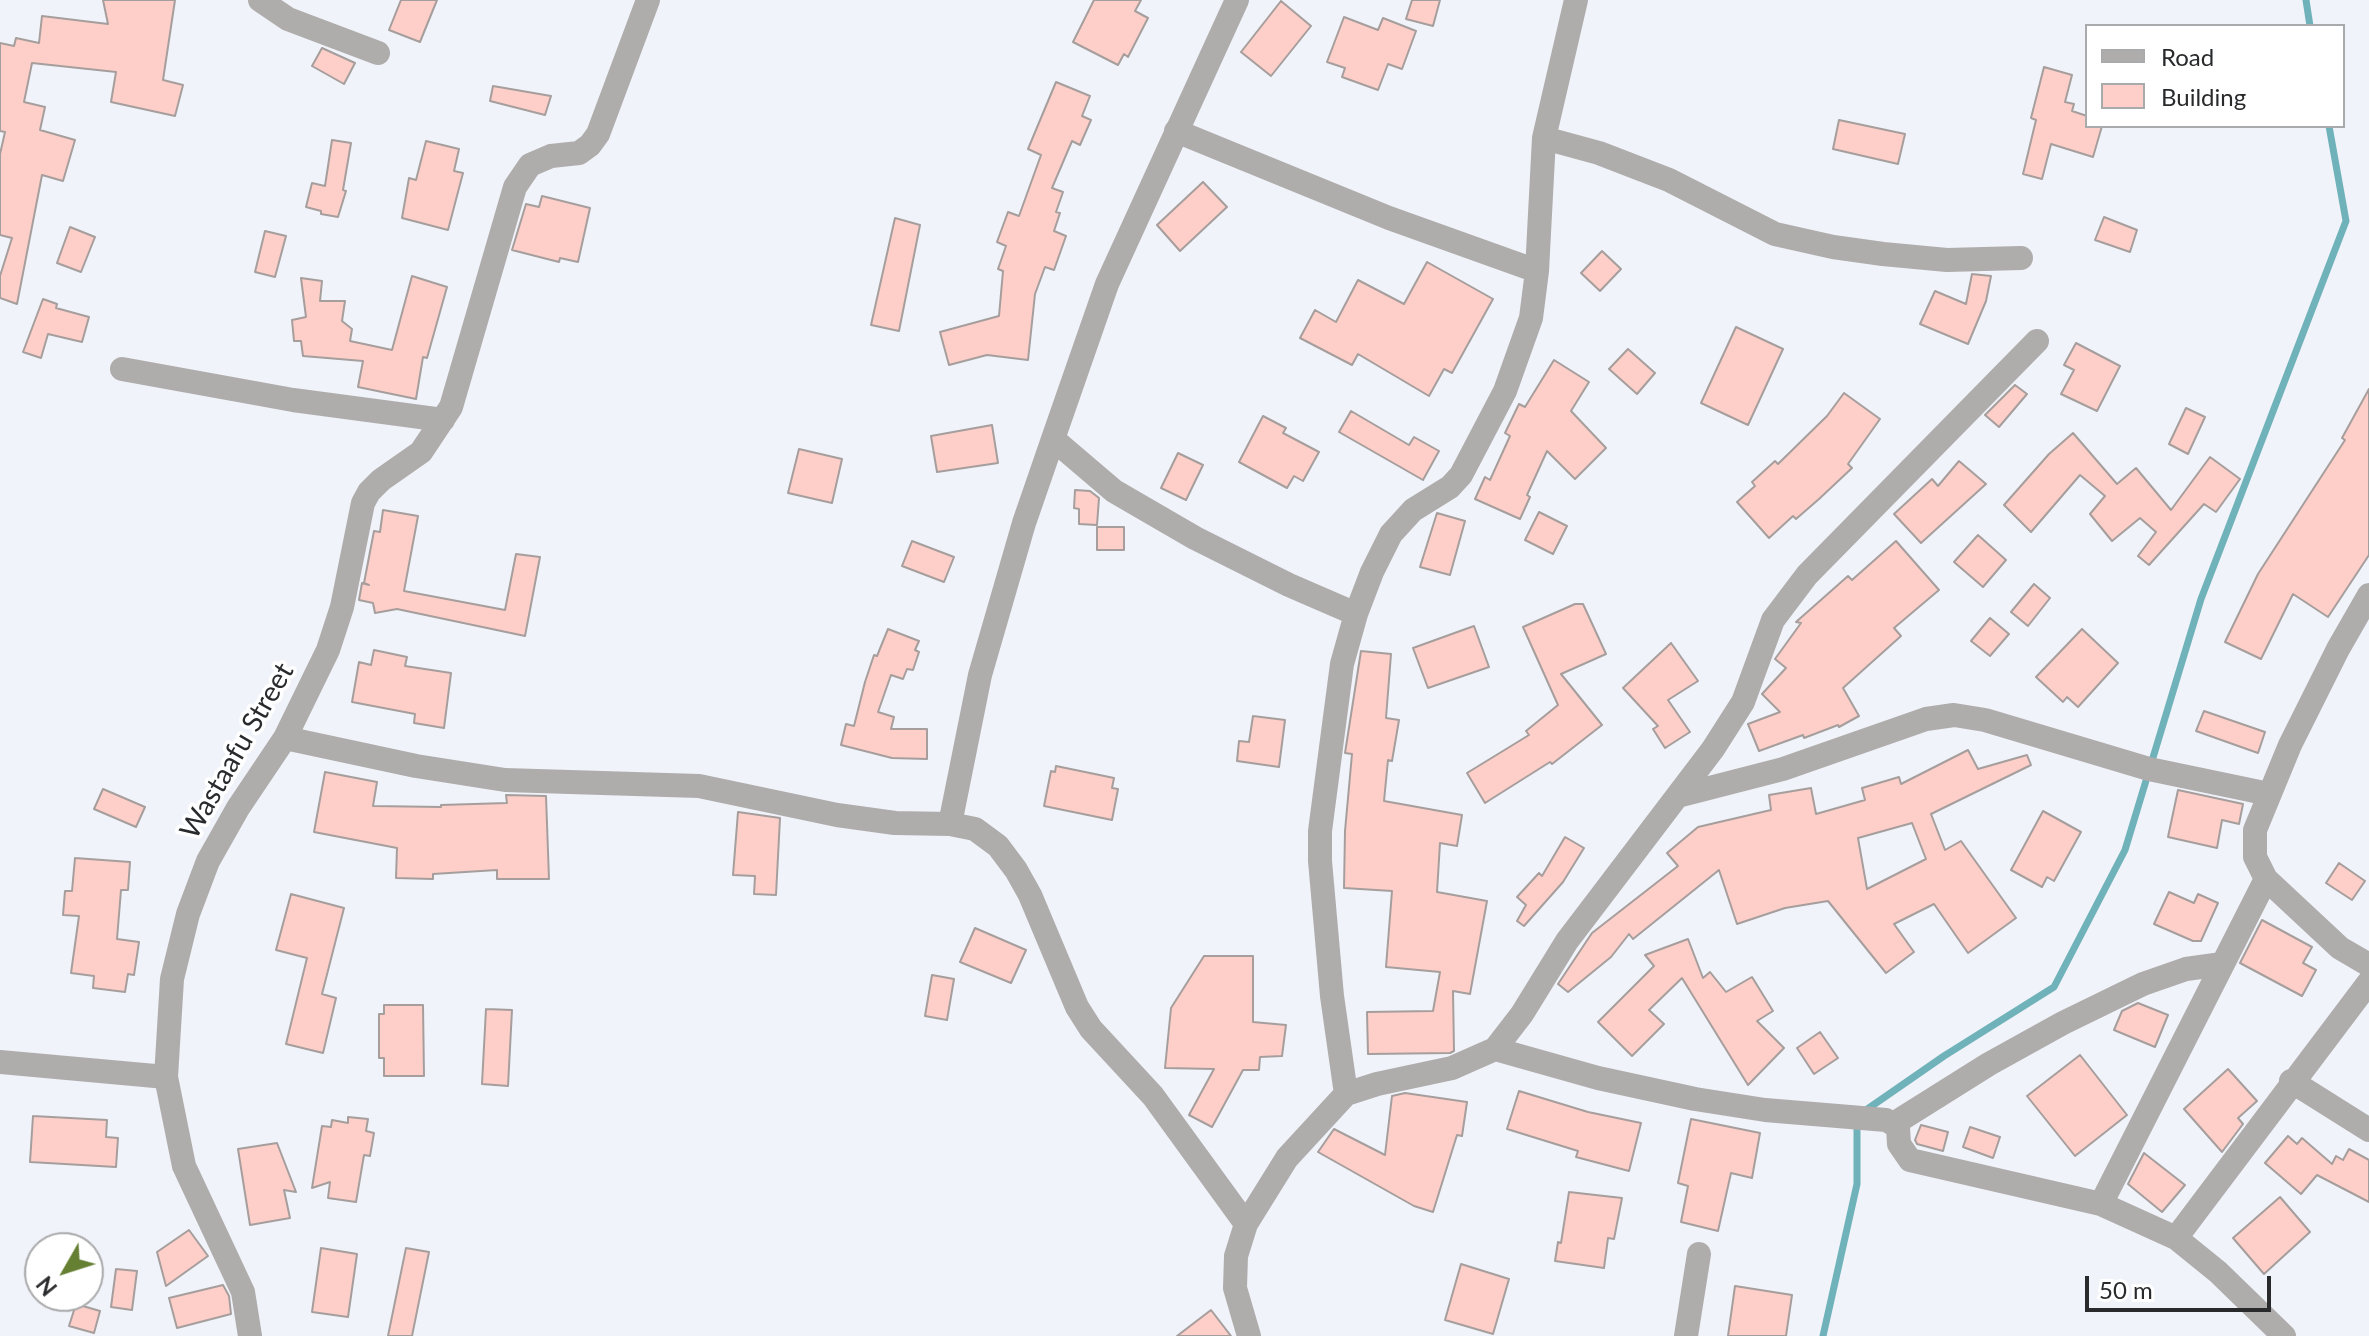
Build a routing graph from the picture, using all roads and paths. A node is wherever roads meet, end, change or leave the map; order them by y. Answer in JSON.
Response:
{"nodes":[{"id":1,"x":260,"y":0,"type":"edge"},
{"id":2,"x":648,"y":0,"type":"edge"},
{"id":3,"x":1237,"y":0,"type":"edge"},
{"id":4,"x":1576,"y":0,"type":"edge"},
{"id":5,"x":378,"y":53,"type":"dead end"},
{"id":6,"x":1176,"y":131,"type":"junction"},
{"id":7,"x":1544,"y":138,"type":"junction"},
{"id":8,"x":2021,"y":258,"type":"dead end"},
{"id":9,"x":1537,"y":271,"type":"junction"},
{"id":10,"x":2037,"y":341,"type":"dead end"},
{"id":11,"x":122,"y":369,"type":"dead end"},
{"id":12,"x":443,"y":420,"type":"junction"},
{"id":13,"x":1053,"y":439,"type":"junction"},
{"id":14,"x":2369,"y":595,"type":"edge"},
{"id":15,"x":1356,"y":614,"type":"junction"},
{"id":16,"x":285,"y":738,"type":"junction"},
{"id":17,"x":2269,"y":794,"type":"junction"},
{"id":18,"x":1678,"y":796,"type":"junction"},
{"id":19,"x":950,"y":824,"type":"junction"},
{"id":20,"x":2266,"y":879,"type":"junction"},
{"id":21,"x":2222,"y":964,"type":"junction"},
{"id":22,"x":2369,"y":965,"type":"edge"},
{"id":23,"x":2369,"y":982,"type":"edge"},
{"id":24,"x":1495,"y":1049,"type":"junction"},
{"id":25,"x":0,"y":1062,"type":"edge"},
{"id":26,"x":166,"y":1077,"type":"junction"},
{"id":27,"x":2291,"y":1081,"type":"junction"},
{"id":28,"x":1346,"y":1094,"type":"junction"},
{"id":29,"x":1895,"y":1123,"type":"junction"},
{"id":30,"x":2369,"y":1130,"type":"edge"},
{"id":31,"x":2101,"y":1204,"type":"junction"},
{"id":32,"x":1246,"y":1224,"type":"junction"},
{"id":33,"x":2176,"y":1238,"type":"junction"},
{"id":34,"x":1699,"y":1254,"type":"dead end"},
{"id":35,"x":250,"y":1336,"type":"edge"},
{"id":36,"x":1249,"y":1336,"type":"edge"},
{"id":37,"x":1686,"y":1336,"type":"edge"},
{"id":38,"x":2284,"y":1336,"type":"edge"}],
"edges":[{"from":1,"to":5,"type":"street"},
{"from":2,"to":12,"type":"street","name":"Wastaafu Street"},
{"from":3,"to":6,"type":"street"},
{"from":4,"to":7,"type":"street"},
{"from":6,"to":9,"type":"street"},
{"from":6,"to":13,"type":"street"},
{"from":7,"to":8,"type":"street"},
{"from":7,"to":9,"type":"street"},
{"from":9,"to":15,"type":"street"},
{"from":10,"to":18,"type":"street"},
{"from":11,"to":12,"type":"street"},
{"from":12,"to":16,"type":"street","name":"Wastaafu Street"},
{"from":13,"to":15,"type":"street"},
{"from":13,"to":19,"type":"street"},
{"from":14,"to":17,"type":"street"},
{"from":15,"to":28,"type":"street"},
{"from":16,"to":19,"type":"street"},
{"from":16,"to":26,"type":"street","name":"Wastaafu Street"},
{"from":17,"to":18,"type":"street"},
{"from":17,"to":20,"type":"street"},
{"from":18,"to":24,"type":"street"},
{"from":19,"to":32,"type":"street"},
{"from":20,"to":21,"type":"street"},
{"from":20,"to":22,"type":"street"},
{"from":21,"to":29,"type":"street"},
{"from":21,"to":31,"type":"street"},
{"from":23,"to":27,"type":"street"},
{"from":24,"to":28,"type":"street"},
{"from":24,"to":29,"type":"street"},
{"from":25,"to":26,"type":"street"},
{"from":26,"to":35,"type":"street","name":"Wastaafu Street"},
{"from":27,"to":30,"type":"street"},
{"from":27,"to":33,"type":"street"},
{"from":28,"to":32,"type":"street"},
{"from":29,"to":31,"type":"street"},
{"from":31,"to":33,"type":"street"},
{"from":32,"to":36,"type":"street"},
{"from":33,"to":38,"type":"street"},
{"from":34,"to":37,"type":"street"}]}
